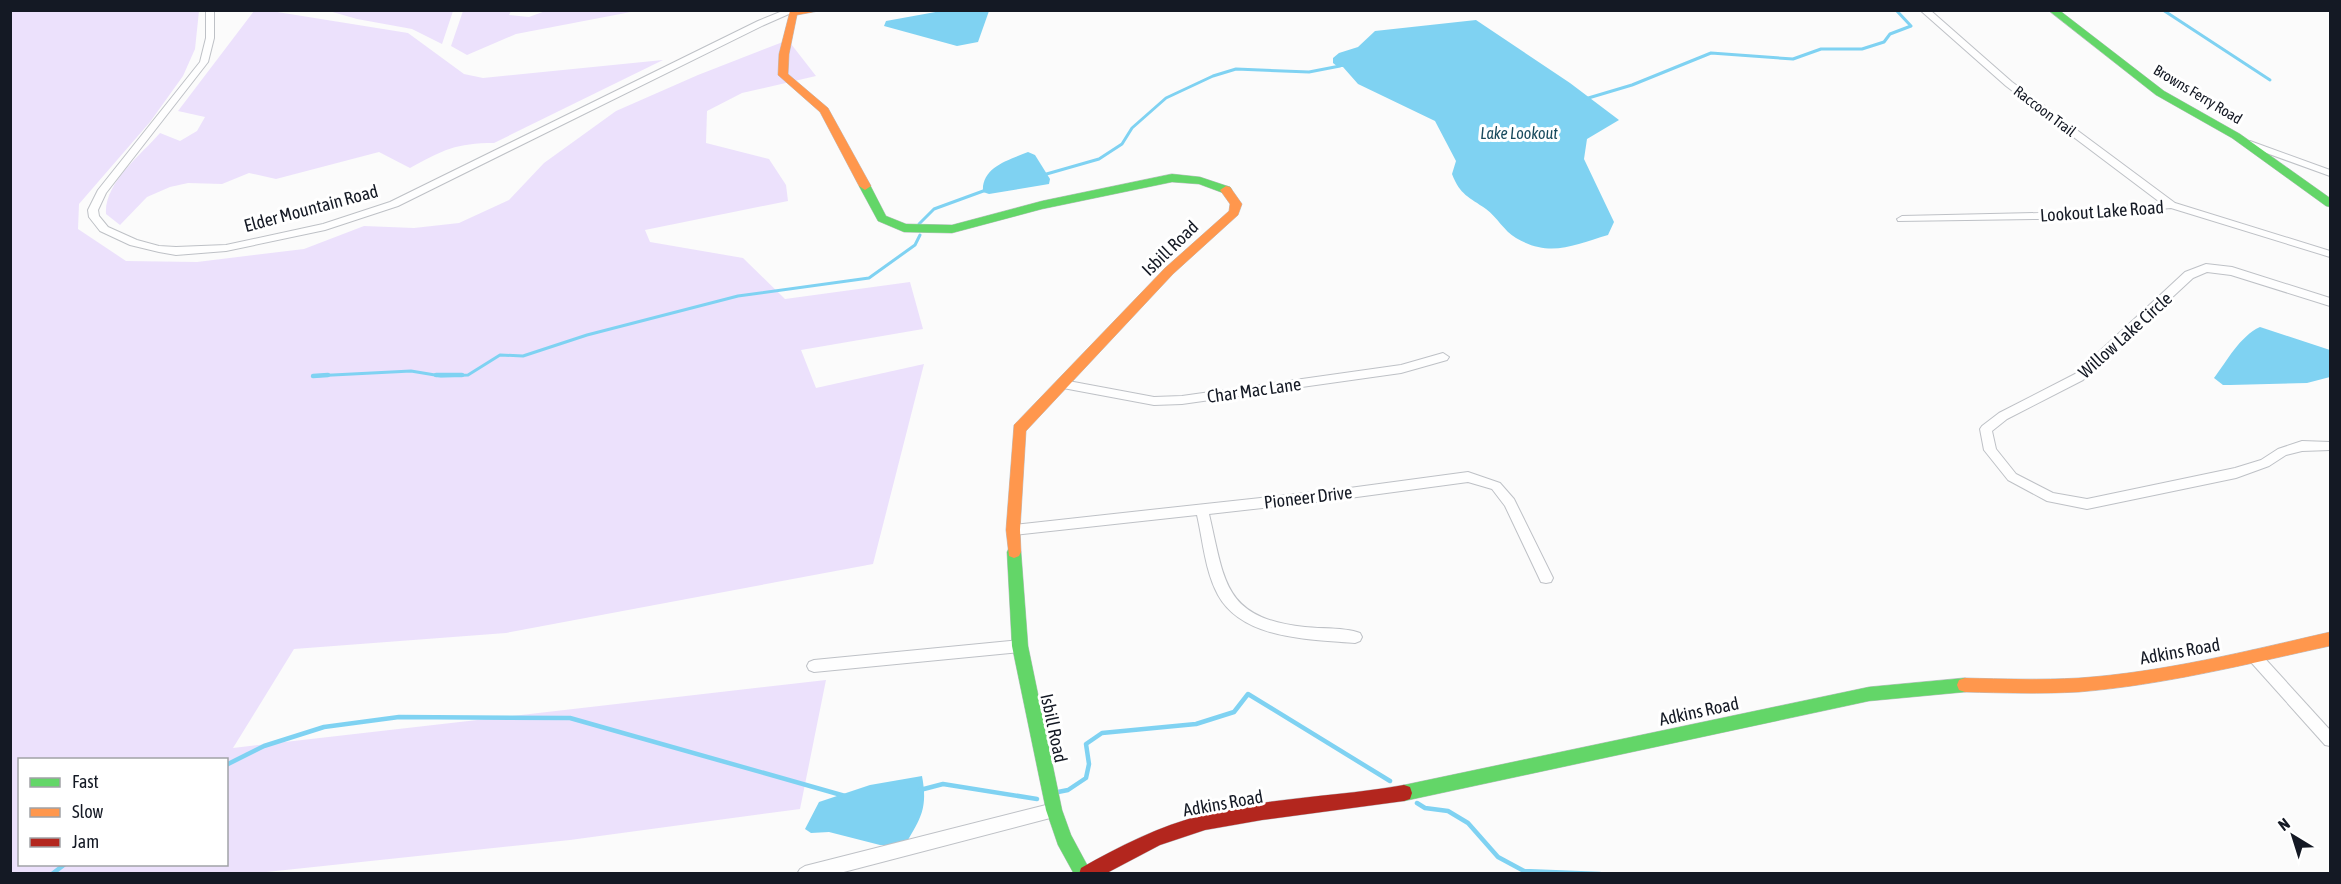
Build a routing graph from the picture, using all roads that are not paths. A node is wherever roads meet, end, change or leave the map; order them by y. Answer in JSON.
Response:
{"nodes":[{"id":1,"x":210,"y":10,"type":"edge"},
{"id":2,"x":820,"y":10,"type":"edge"},
{"id":3,"x":1924,"y":10,"type":"edge"},
{"id":4,"x":2052,"y":10,"type":"edge"},
{"id":5,"x":794,"y":12,"type":"edge"},
{"id":6,"x":2246,"y":142,"type":"junction"},
{"id":7,"x":2331,"y":173,"type":"edge"},
{"id":8,"x":2331,"y":203,"type":"edge"},
{"id":9,"x":2171,"y":206,"type":"junction"},
{"id":10,"x":1902,"y":219,"type":"dead end"},
{"id":11,"x":2331,"y":254,"type":"edge"},
{"id":12,"x":2331,"y":302,"type":"edge"},
{"id":13,"x":1443,"y":357,"type":"dead end"},
{"id":14,"x":1063,"y":384,"type":"junction"},
{"id":15,"x":2331,"y":446,"type":"edge"},
{"id":16,"x":1202,"y":509,"type":"junction"},
{"id":17,"x":1013,"y":530,"type":"junction"},
{"id":18,"x":1546,"y":578,"type":"dead end"},
{"id":19,"x":1355,"y":637,"type":"dead end"},
{"id":20,"x":2331,"y":639,"type":"edge"},
{"id":21,"x":1020,"y":646,"type":"junction"},
{"id":22,"x":2254,"y":656,"type":"junction"},
{"id":23,"x":814,"y":666,"type":"dead end"},
{"id":24,"x":2331,"y":740,"type":"edge"},
{"id":25,"x":1054,"y":810,"type":"junction"},
{"id":26,"x":805,"y":873,"type":"edge"},
{"id":27,"x":1086,"y":873,"type":"edge"}],
"edges":[{"from":1,"to":5,"type":"street","name":"Elder Mountain Road"},
{"from":2,"to":5,"type":"street","name":"Elder Mountain Road"},
{"from":3,"to":9,"type":"street","name":"Raccoon Trail"},
{"from":4,"to":6,"type":"street","name":"Browns Ferry Road"},
{"from":5,"to":14,"type":"street","name":"Isbill Road"},
{"from":6,"to":7,"type":"street"},
{"from":6,"to":8,"type":"street","name":"Browns Ferry Road"},
{"from":9,"to":10,"type":"street","name":"Lookout Lake Road"},
{"from":9,"to":11,"type":"street","name":"Lookout Lake Road"},
{"from":12,"to":15,"type":"street","name":"Willow Lake Circle"},
{"from":13,"to":14,"type":"street","name":"Char Mac Lane"},
{"from":14,"to":17,"type":"street","name":"Isbill Road"},
{"from":16,"to":17,"type":"street","name":"Pioneer Drive"},
{"from":16,"to":18,"type":"street","name":"Pioneer Drive"},
{"from":16,"to":19,"type":"street"},
{"from":17,"to":21,"type":"street","name":"Isbill Road"},
{"from":20,"to":22,"type":"street","name":"Adkins Road"},
{"from":21,"to":23,"type":"street"},
{"from":21,"to":25,"type":"street","name":"Isbill Road"},
{"from":22,"to":24,"type":"street"},
{"from":22,"to":27,"type":"street","name":"Adkins Road"},
{"from":25,"to":26,"type":"street"},
{"from":25,"to":27,"type":"street","name":"Isbill Road"}]}
